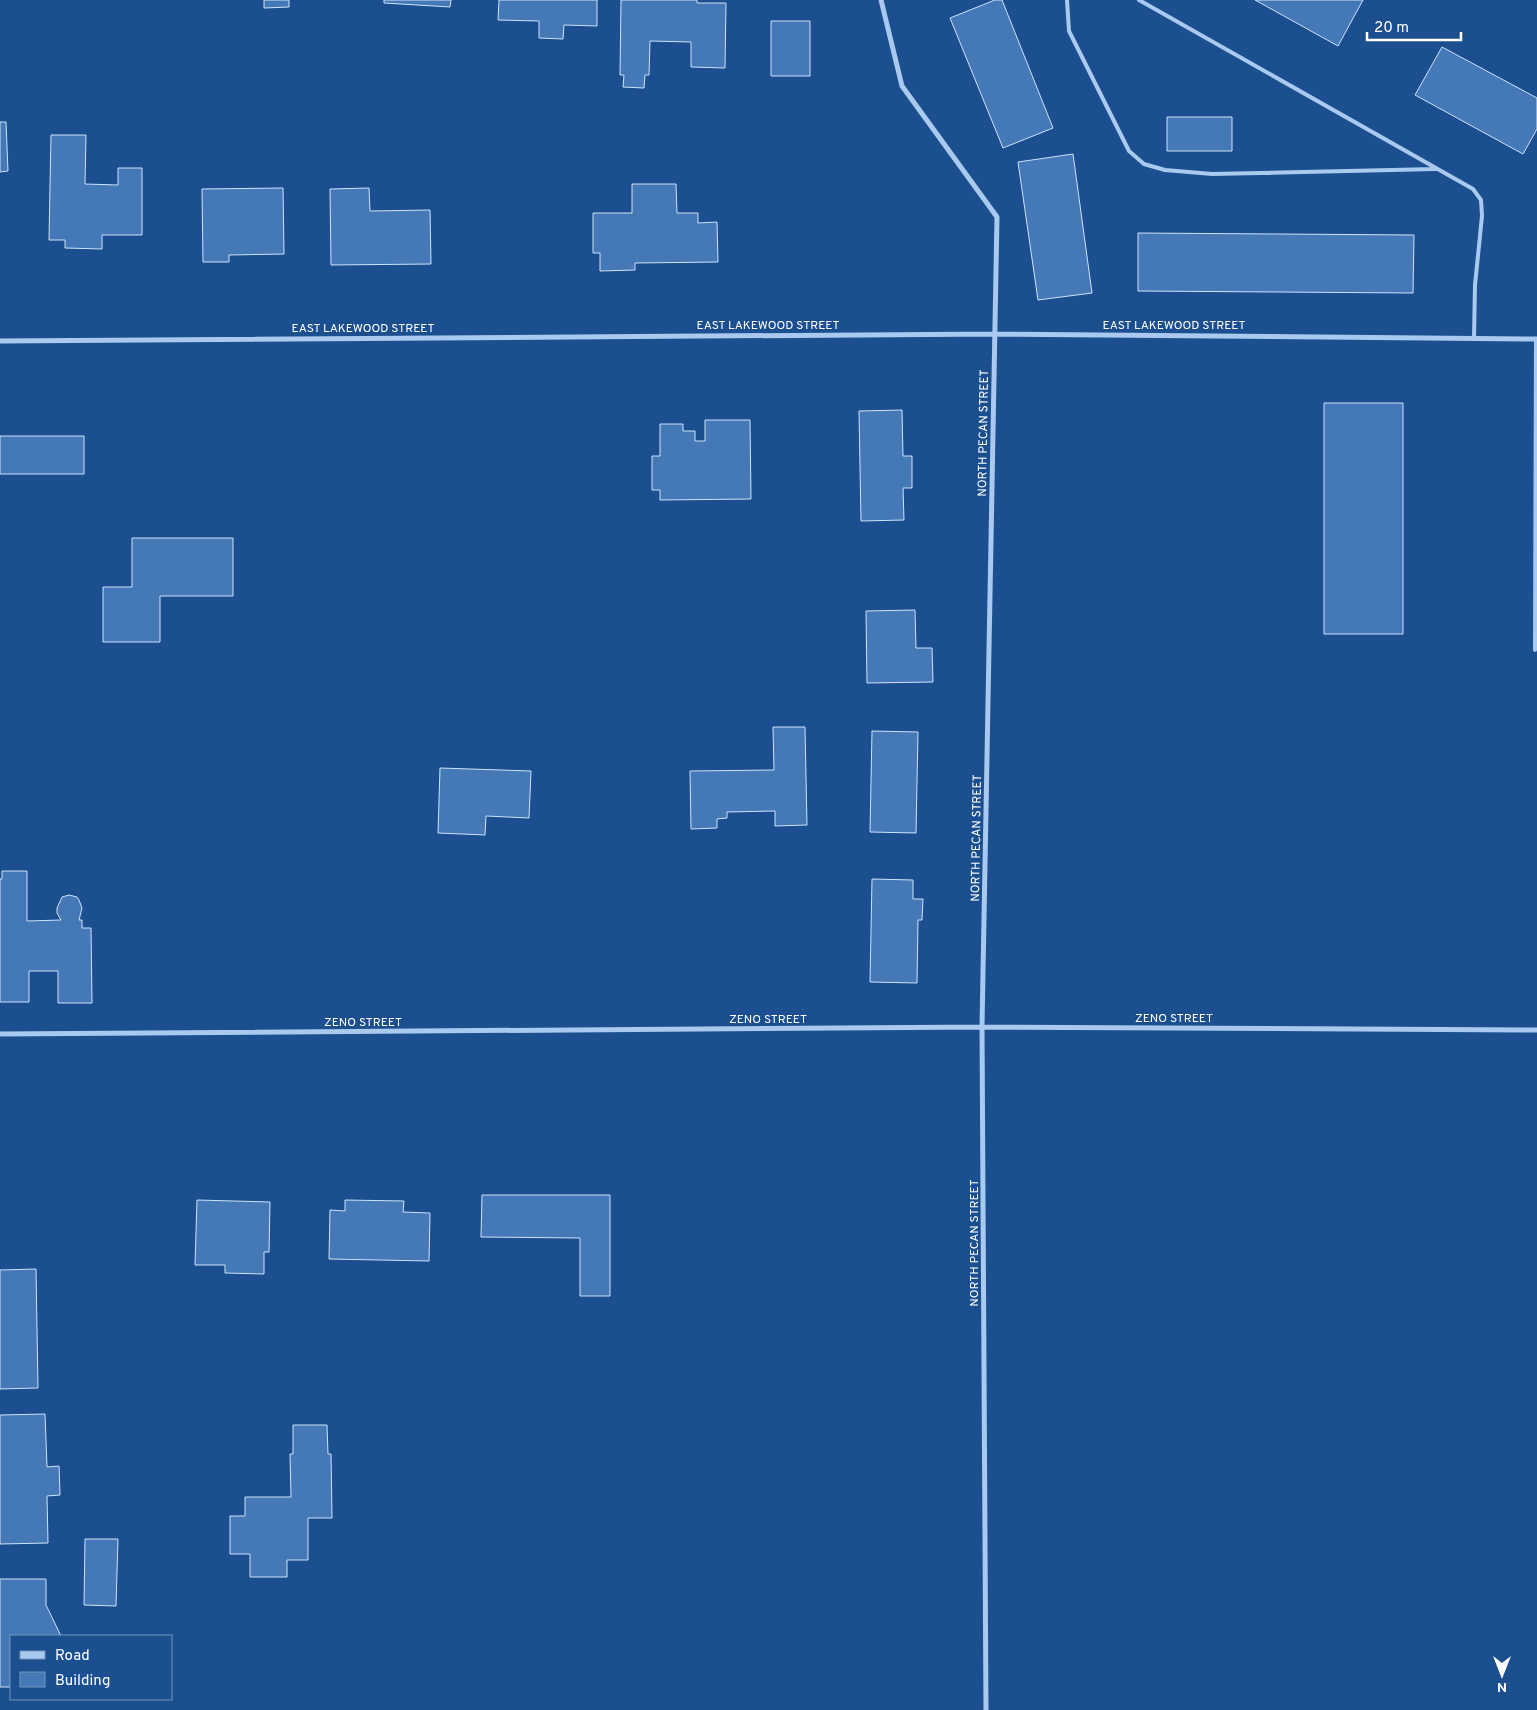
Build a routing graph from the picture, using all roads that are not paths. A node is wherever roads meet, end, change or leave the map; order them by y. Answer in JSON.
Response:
{"nodes":[{"id":1,"x":881,"y":0,"type":"edge"},
{"id":2,"x":1067,"y":0,"type":"edge"},
{"id":3,"x":1139,"y":0,"type":"edge"},
{"id":4,"x":1439,"y":169,"type":"junction"},
{"id":5,"x":994,"y":334,"type":"junction"},
{"id":6,"x":1474,"y":338,"type":"junction"},
{"id":7,"x":1536,"y":339,"type":"edge"},
{"id":8,"x":0,"y":341,"type":"edge"},
{"id":9,"x":1535,"y":650,"type":"dead end"},
{"id":10,"x":982,"y":1027,"type":"junction"},
{"id":11,"x":1537,"y":1030,"type":"edge"},
{"id":12,"x":0,"y":1034,"type":"edge"},
{"id":13,"x":986,"y":1710,"type":"edge"}],
"edges":[{"from":1,"to":5,"type":"street","name":"NORTH PECAN STREET"},
{"from":2,"to":4,"type":"lane"},
{"from":3,"to":4,"type":"lane"},
{"from":4,"to":6,"type":"lane"},
{"from":5,"to":6,"type":"street","name":"EAST LAKEWOOD STREET"},
{"from":5,"to":8,"type":"street","name":"EAST LAKEWOOD STREET"},
{"from":5,"to":10,"type":"street","name":"NORTH PECAN STREET"},
{"from":6,"to":7,"type":"street","name":"EAST LAKEWOOD STREET"},
{"from":7,"to":9,"type":"lane"},
{"from":10,"to":11,"type":"street","name":"ZENO STREET"},
{"from":10,"to":12,"type":"street","name":"ZENO STREET"},
{"from":10,"to":13,"type":"street","name":"NORTH PECAN STREET"}]}
